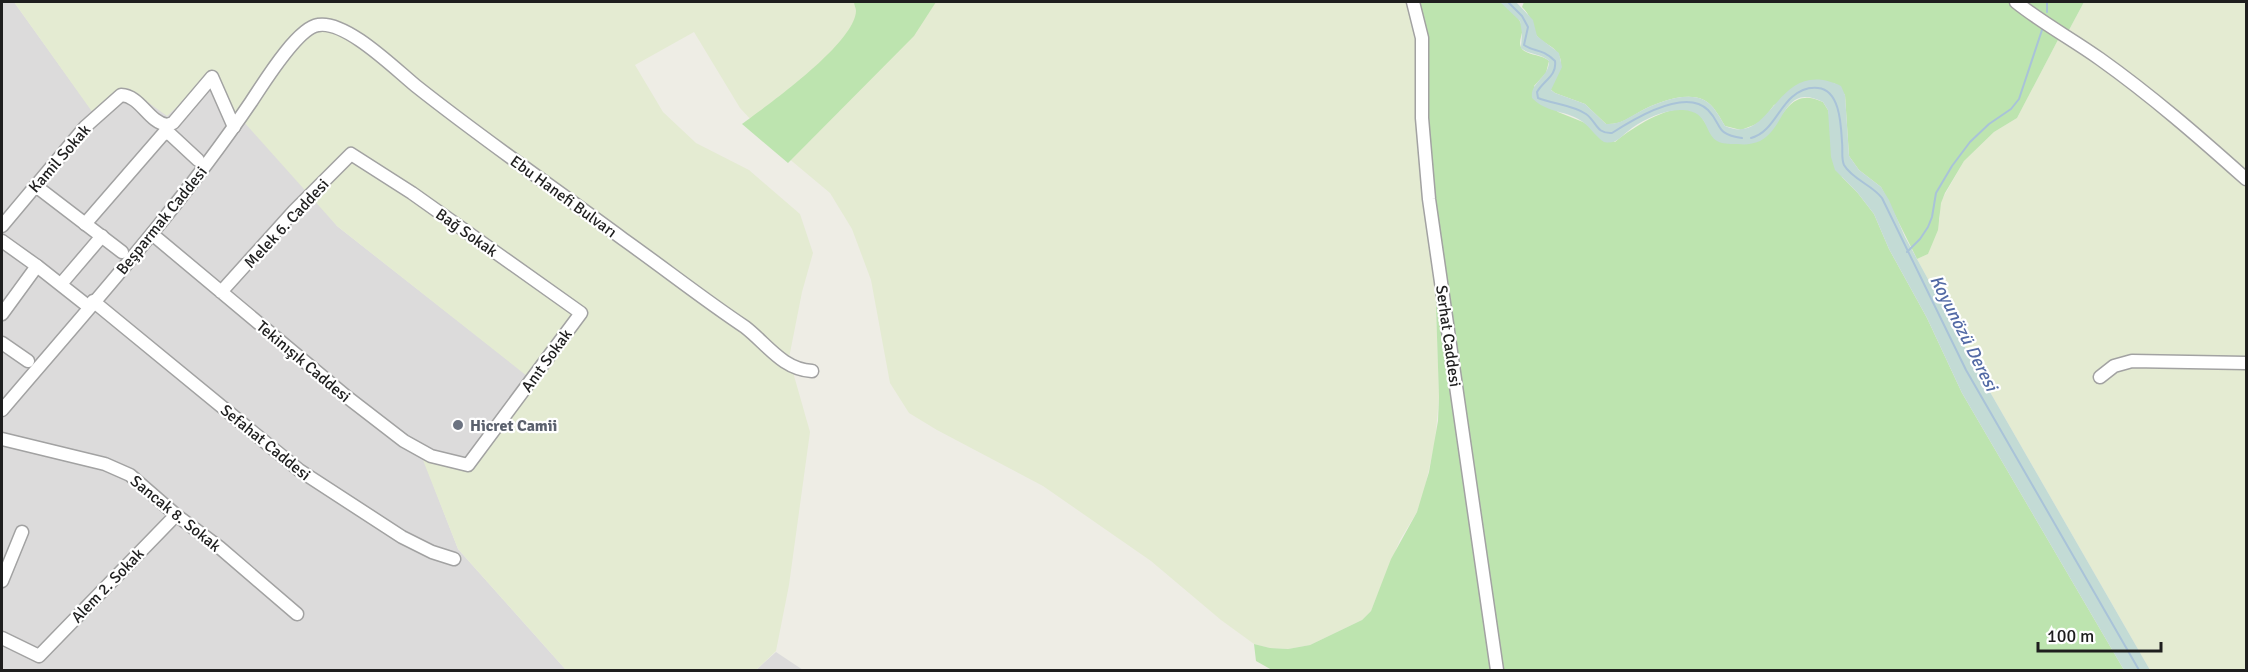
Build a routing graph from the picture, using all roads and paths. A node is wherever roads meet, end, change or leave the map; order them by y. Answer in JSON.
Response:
{"nodes":[{"id":1,"x":1413,"y":2,"type":"edge"},
{"id":2,"x":2016,"y":2,"type":"edge"},
{"id":3,"x":314,"y":25,"type":"joint"},
{"id":4,"x":234,"y":127,"type":"junction"},
{"id":5,"x":167,"y":129,"type":"junction"},
{"id":6,"x":351,"y":154,"type":"joint"},
{"id":7,"x":198,"y":160,"type":"dead end"},
{"id":8,"x":2247,"y":180,"type":"edge"},
{"id":9,"x":41,"y":190,"type":"dead end"},
{"id":10,"x":85,"y":224,"type":"junction"},
{"id":11,"x":2,"y":226,"type":"edge"},
{"id":12,"x":152,"y":234,"type":"junction"},
{"id":13,"x":102,"y":236,"type":"junction"},
{"id":14,"x":2,"y":241,"type":"edge"},
{"id":15,"x":122,"y":252,"type":"dead end"},
{"id":16,"x":38,"y":266,"type":"junction"},
{"id":17,"x":60,"y":284,"type":"junction"},
{"id":18,"x":221,"y":292,"type":"junction"},
{"id":19,"x":91,"y":304,"type":"junction"},
{"id":20,"x":581,"y":313,"type":"joint"},
{"id":21,"x":2,"y":314,"type":"edge"},
{"id":22,"x":2,"y":343,"type":"edge"},
{"id":23,"x":28,"y":361,"type":"dead end"},
{"id":24,"x":2247,"y":363,"type":"edge"},
{"id":25,"x":812,"y":371,"type":"dead end"},
{"id":26,"x":2100,"y":377,"type":"dead end"},
{"id":27,"x":2,"y":410,"type":"edge"},
{"id":28,"x":2,"y":439,"type":"edge"},
{"id":29,"x":468,"y":465,"type":"joint"},
{"id":30,"x":176,"y":515,"type":"junction"},
{"id":31,"x":22,"y":532,"type":"dead end"},
{"id":32,"x":454,"y":559,"type":"dead end"},
{"id":33,"x":2,"y":581,"type":"edge"},
{"id":34,"x":297,"y":614,"type":"dead end"},
{"id":35,"x":2,"y":638,"type":"edge"},
{"id":36,"x":1497,"y":670,"type":"edge"}],
"edges":[{"from":1,"to":36,"type":"street","name":"Serhat Caddesi"},
{"from":2,"to":8,"type":"street"},
{"from":3,"to":4,"type":"street","name":"Beşparmak Caddesi"},
{"from":3,"to":25,"type":"street","name":"Ebu Hanefi Bulvarı"},
{"from":4,"to":5,"type":"street"},
{"from":4,"to":12,"type":"street","name":"Beşparmak Caddesi"},
{"from":5,"to":7,"type":"street"},
{"from":5,"to":10,"type":"street"},
{"from":5,"to":11,"type":"street","name":"Kamil Sokak"},
{"from":6,"to":18,"type":"street","name":"Melek 6. Caddesi"},
{"from":6,"to":20,"type":"street","name":"Bağ Sokak"},
{"from":9,"to":10,"type":"street"},
{"from":10,"to":13,"type":"street"},
{"from":12,"to":18,"type":"street","name":"Tekinışık Caddesi"},
{"from":12,"to":19,"type":"street","name":"Beşparmak Caddesi"},
{"from":13,"to":15,"type":"street"},
{"from":13,"to":17,"type":"street"},
{"from":14,"to":16,"type":"street","name":"Sefahat Caddesi"},
{"from":16,"to":17,"type":"street","name":"Sefahat Caddesi"},
{"from":16,"to":21,"type":"street"},
{"from":17,"to":19,"type":"street","name":"Sefahat Caddesi"},
{"from":18,"to":29,"type":"street","name":"Tekinışık Caddesi"},
{"from":19,"to":27,"type":"street","name":"Beşparmak Caddesi"},
{"from":19,"to":32,"type":"street","name":"Sefahat Caddesi"},
{"from":20,"to":29,"type":"street","name":"Anıt Sokak"},
{"from":22,"to":23,"type":"street"},
{"from":24,"to":26,"type":"street"},
{"from":28,"to":30,"type":"street","name":"Sancak 8. Sokak"},
{"from":30,"to":34,"type":"street","name":"Sancak 8. Sokak"},
{"from":30,"to":35,"type":"street","name":"Alem 2. Sokak"},
{"from":31,"to":33,"type":"street"}]}
